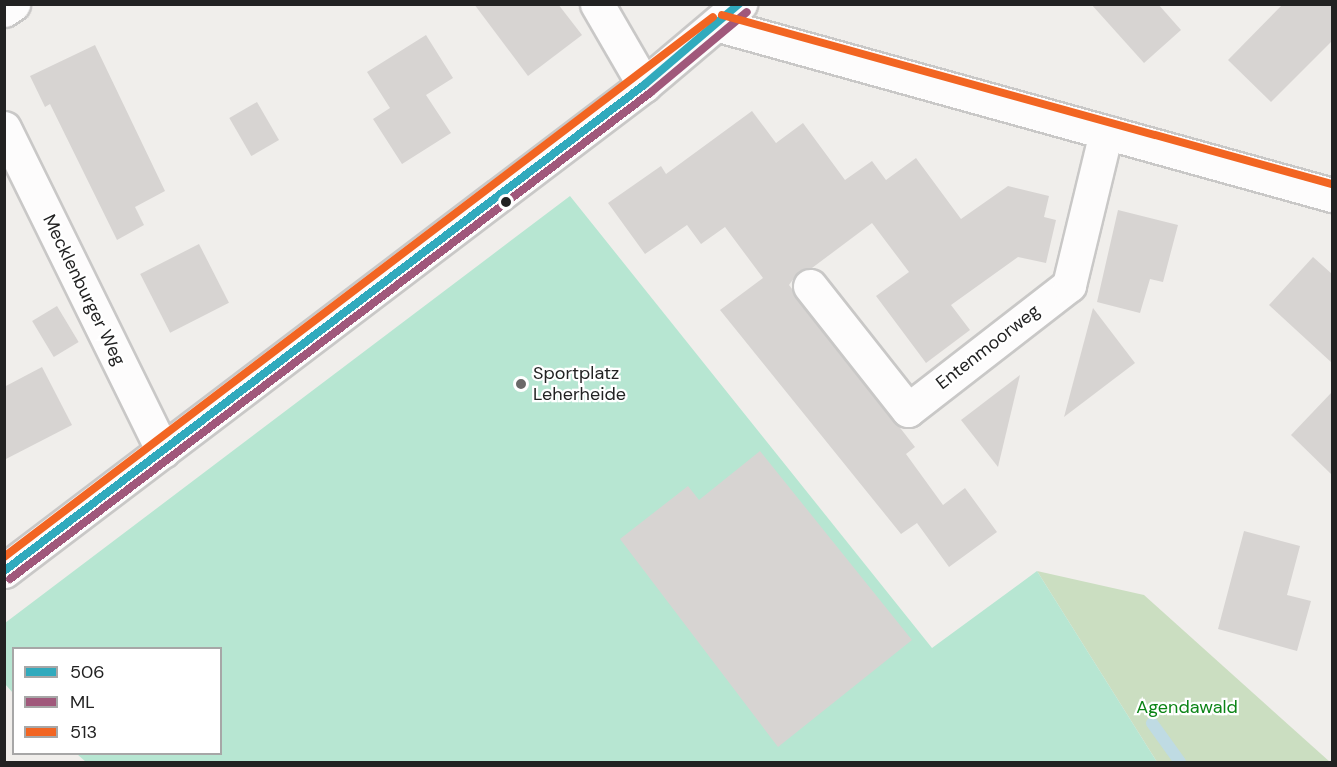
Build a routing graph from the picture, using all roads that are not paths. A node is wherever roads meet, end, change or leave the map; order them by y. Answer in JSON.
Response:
{"nodes":[{"id":1,"x":13,"y":4,"type":"edge"},
{"id":2,"x":597,"y":4,"type":"edge"},
{"id":3,"x":4,"y":10,"type":"edge"},
{"id":4,"x":729,"y":15,"type":"edge"},
{"id":5,"x":644,"y":85,"type":"junction"},
{"id":6,"x":4,"y":128,"type":"edge"},
{"id":7,"x":1106,"y":132,"type":"junction"},
{"id":8,"x":1332,"y":195,"type":"edge"},
{"id":9,"x":810,"y":286,"type":"dead end"},
{"id":10,"x":163,"y":451,"type":"junction"},
{"id":11,"x":4,"y":571,"type":"edge"}],
"edges":[{"from":1,"to":3,"type":"street"},
{"from":2,"to":5,"type":"street"},
{"from":4,"to":5,"type":"street"},
{"from":4,"to":7,"type":"street"},
{"from":5,"to":10,"type":"street"},
{"from":6,"to":10,"type":"street","name":"Mecklenburger Weg"},
{"from":7,"to":8,"type":"street"},
{"from":7,"to":9,"type":"street","name":"Entenmoorweg"},
{"from":10,"to":11,"type":"street"}]}
